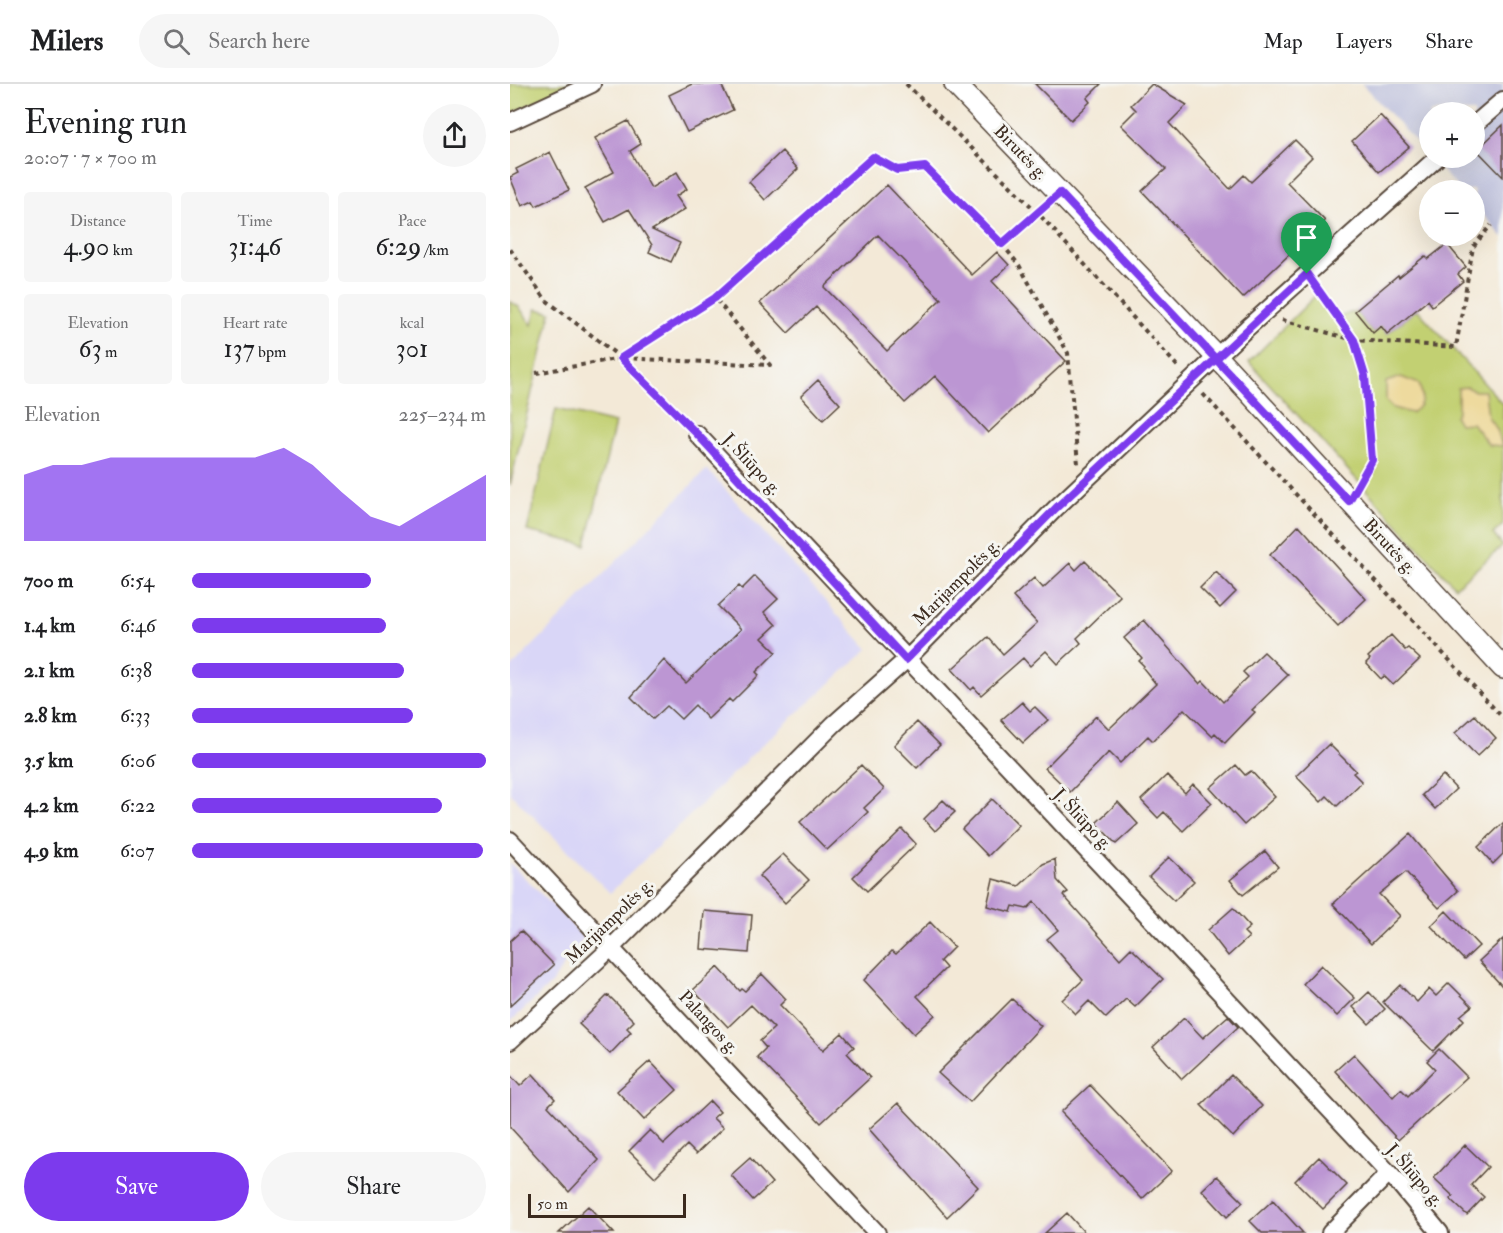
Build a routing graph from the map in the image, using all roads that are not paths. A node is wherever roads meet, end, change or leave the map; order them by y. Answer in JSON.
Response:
{"nodes":[{"id":1,"x":592,"y":84,"type":"edge"},
{"id":2,"x":955,"y":84,"type":"edge"},
{"id":3,"x":1503,"y":100,"type":"edge"},
{"id":4,"x":1485,"y":115,"type":"edge"},
{"id":5,"x":510,"y":122,"type":"edge"},
{"id":6,"x":1426,"y":168,"type":"edge"},
{"id":7,"x":1217,"y":357,"type":"junction"},
{"id":8,"x":697,"y":434,"type":"road end"},
{"id":9,"x":906,"y":660,"type":"junction"},
{"id":10,"x":1503,"y":668,"type":"edge"},
{"id":11,"x":510,"y":840,"type":"edge"},
{"id":12,"x":612,"y":947,"type":"junction"},
{"id":13,"x":510,"y":1041,"type":"edge"},
{"id":14,"x":1389,"y":1173,"type":"junction"},
{"id":15,"x":877,"y":1233,"type":"edge"},
{"id":16,"x":1330,"y":1233,"type":"edge"},
{"id":17,"x":1440,"y":1233,"type":"edge"}],
"edges":[{"from":1,"to":5,"type":"street"},
{"from":2,"to":7,"type":"street","name":"Birutės g."},
{"from":3,"to":4,"type":"street"},
{"from":6,"to":7,"type":"street","name":"Marijampolės g."},
{"from":7,"to":9,"type":"street","name":"Marijampolės g."},
{"from":7,"to":10,"type":"street","name":"Birutės g."},
{"from":8,"to":9,"type":"street","name":"J. Šliūpo g."},
{"from":9,"to":12,"type":"street","name":"Marijampolės g."},
{"from":9,"to":14,"type":"street","name":"J. Šliūpo g."},
{"from":11,"to":12,"type":"street","name":"Palangos g."},
{"from":12,"to":13,"type":"street","name":"Marijampolės g."},
{"from":12,"to":15,"type":"street","name":"Palangos g."},
{"from":14,"to":16,"type":"street"},
{"from":14,"to":17,"type":"street","name":"J. Šliūpo g."}]}
